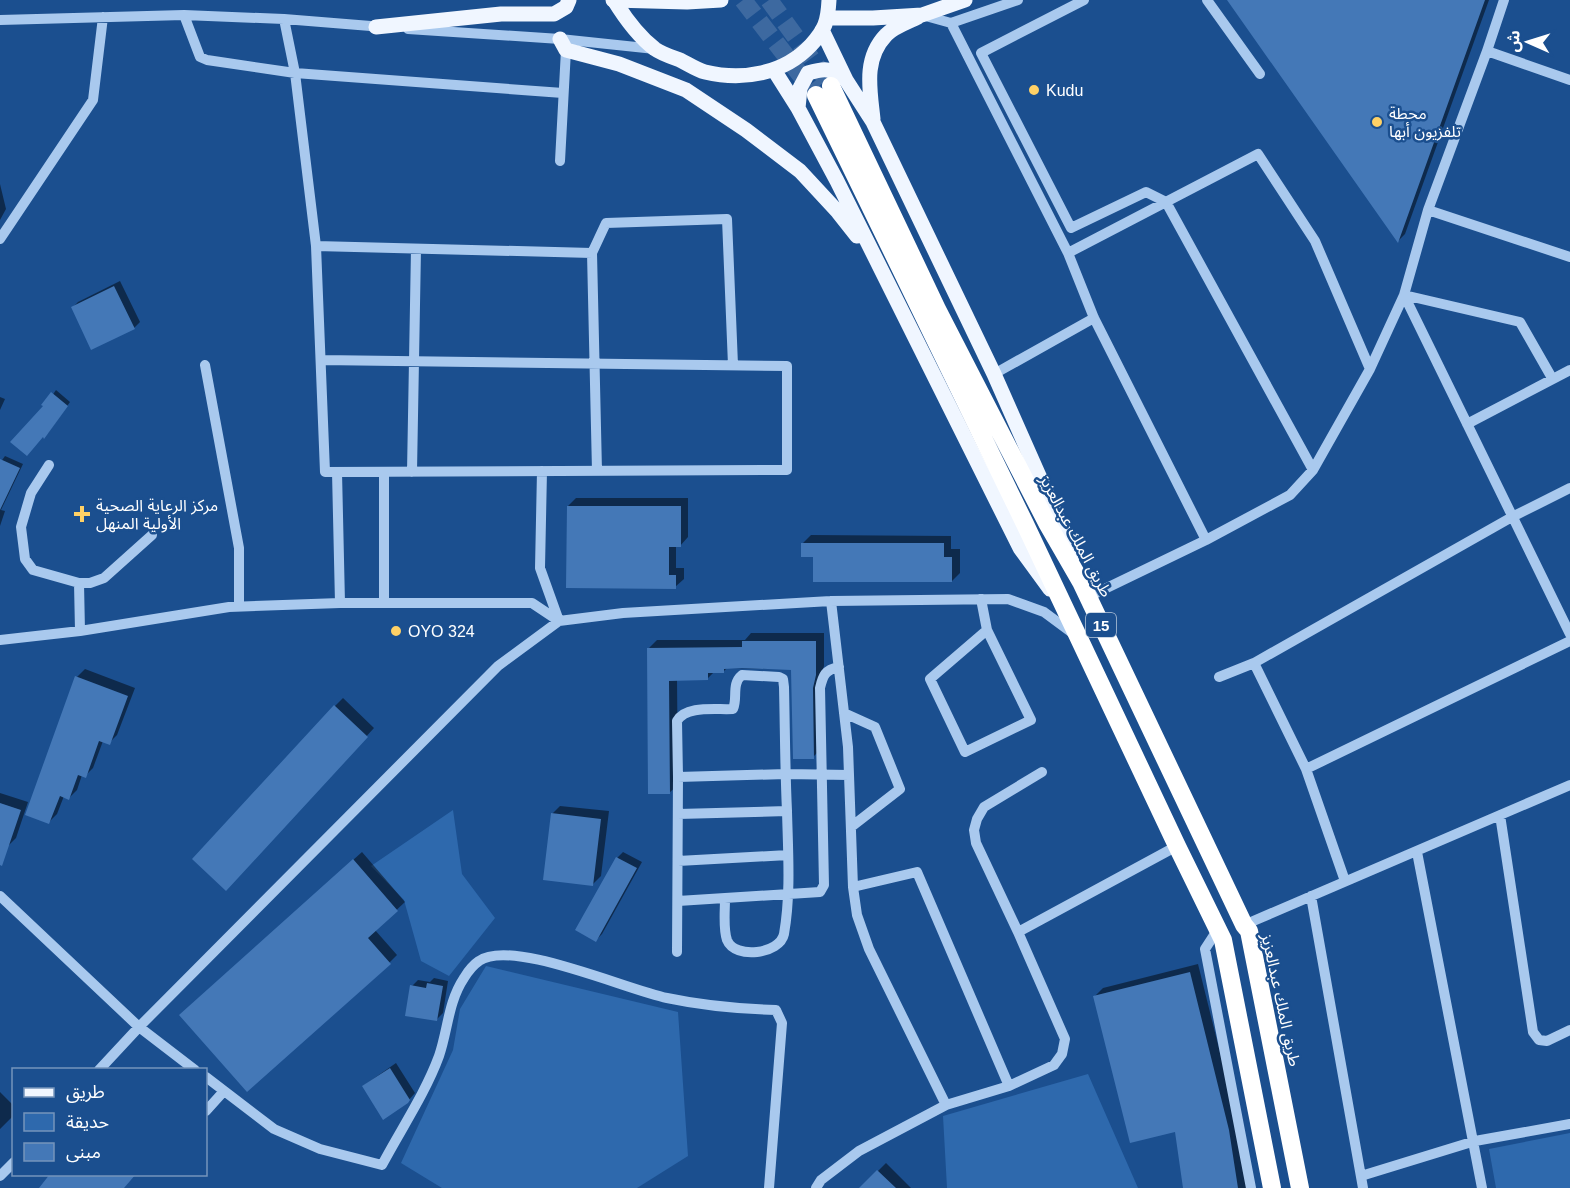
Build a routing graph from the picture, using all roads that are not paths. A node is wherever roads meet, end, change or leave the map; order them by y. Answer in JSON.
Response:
{"nodes":[{"id":1,"x":569,"y":0,"type":"edge"},
{"id":2,"x":614,"y":0,"type":"edge"},
{"id":3,"x":721,"y":0,"type":"edge"},
{"id":4,"x":829,"y":0,"type":"edge"},
{"id":5,"x":965,"y":0,"type":"edge"},
{"id":6,"x":1018,"y":0,"type":"edge"},
{"id":7,"x":1062,"y":0,"type":"edge"},
{"id":8,"x":1084,"y":0,"type":"edge"},
{"id":9,"x":1207,"y":0,"type":"edge"},
{"id":10,"x":1504,"y":0,"type":"edge"},
{"id":11,"x":1072,"y":6,"type":"junction"},
{"id":12,"x":184,"y":15,"type":"junction"},
{"id":13,"x":922,"y":15,"type":"junction"},
{"id":14,"x":103,"y":17,"type":"junction"},
{"id":15,"x":284,"y":19,"type":"junction"},
{"id":16,"x":0,"y":21,"type":"edge"},
{"id":17,"x":951,"y":23,"type":"junction"},
{"id":18,"x":825,"y":24,"type":"junction"},
{"id":19,"x":376,"y":27,"type":"junction"},
{"id":20,"x":563,"y":45,"type":"junction"},
{"id":21,"x":656,"y":49,"type":"junction"},
{"id":22,"x":1487,"y":51,"type":"junction"},
{"id":23,"x":774,"y":70,"type":"junction"},
{"id":24,"x":295,"y":73,"type":"junction"},
{"id":25,"x":1260,"y":74,"type":"dead end"},
{"id":26,"x":1570,"y":80,"type":"edge"},
{"id":27,"x":831,"y":87,"type":"junction"},
{"id":28,"x":563,"y":93,"type":"junction"},
{"id":29,"x":798,"y":108,"type":"junction"},
{"id":30,"x":873,"y":122,"type":"junction"},
{"id":31,"x":560,"y":161,"type":"dead end"},
{"id":32,"x":1166,"y":202,"type":"junction"},
{"id":33,"x":1428,"y":210,"type":"junction"},
{"id":34,"x":0,"y":240,"type":"edge"},
{"id":35,"x":316,"y":246,"type":"junction"},
{"id":36,"x":416,"y":249,"type":"junction"},
{"id":37,"x":592,"y":253,"type":"junction"},
{"id":38,"x":1068,"y":253,"type":"junction"},
{"id":39,"x":1570,"y":257,"type":"edge"},
{"id":40,"x":878,"y":264,"type":"junction"},
{"id":41,"x":1404,"y":295,"type":"junction"},
{"id":42,"x":1094,"y":318,"type":"junction"},
{"id":43,"x":321,"y":360,"type":"junction"},
{"id":44,"x":414,"y":361,"type":"junction"},
{"id":45,"x":595,"y":363,"type":"junction"},
{"id":46,"x":205,"y":365,"type":"dead end"},
{"id":47,"x":733,"y":365,"type":"junction"},
{"id":48,"x":1370,"y":369,"type":"junction"},
{"id":49,"x":1570,"y":370,"type":"edge"},
{"id":50,"x":994,"y":374,"type":"junction"},
{"id":51,"x":1552,"y":378,"type":"junction"},
{"id":52,"x":1467,"y":424,"type":"junction"},
{"id":53,"x":49,"y":465,"type":"dead end"},
{"id":54,"x":1313,"y":470,"type":"junction"},
{"id":55,"x":542,"y":471,"type":"junction"},
{"id":56,"x":597,"y":471,"type":"junction"},
{"id":57,"x":337,"y":472,"type":"junction"},
{"id":58,"x":384,"y":472,"type":"junction"},
{"id":59,"x":412,"y":472,"type":"junction"},
{"id":60,"x":1570,"y":488,"type":"edge"},
{"id":61,"x":1512,"y":517,"type":"junction"},
{"id":62,"x":152,"y":535,"type":"dead end"},
{"id":63,"x":1206,"y":540,"type":"junction"},
{"id":64,"x":79,"y":582,"type":"junction"},
{"id":65,"x":1084,"y":590,"type":"junction"},
{"id":66,"x":981,"y":599,"type":"junction"},
{"id":67,"x":384,"y":602,"type":"junction"},
{"id":68,"x":831,"y":602,"type":"junction"},
{"id":69,"x":340,"y":603,"type":"junction"},
{"id":70,"x":239,"y":607,"type":"junction"},
{"id":71,"x":1063,"y":608,"type":"junction"},
{"id":72,"x":559,"y":621,"type":"junction"},
{"id":73,"x":987,"y":630,"type":"junction"},
{"id":74,"x":80,"y":631,"type":"junction"},
{"id":75,"x":1570,"y":634,"type":"edge"},
{"id":76,"x":1077,"y":636,"type":"junction"},
{"id":77,"x":0,"y":640,"type":"edge"},
{"id":78,"x":1570,"y":641,"type":"edge"},
{"id":79,"x":1254,"y":663,"type":"junction"},
{"id":80,"x":839,"y":667,"type":"junction"},
{"id":81,"x":1219,"y":677,"type":"dead end"},
{"id":82,"x":844,"y":713,"type":"junction"},
{"id":83,"x":1306,"y":769,"type":"junction"},
{"id":84,"x":1042,"y":772,"type":"dead end"},
{"id":85,"x":786,"y":774,"type":"junction"},
{"id":86,"x":822,"y":775,"type":"junction"},
{"id":87,"x":849,"y":775,"type":"junction"},
{"id":88,"x":678,"y":777,"type":"junction"},
{"id":89,"x":1570,"y":785,"type":"edge"},
{"id":90,"x":787,"y":811,"type":"junction"},
{"id":91,"x":678,"y":814,"type":"junction"},
{"id":92,"x":1500,"y":815,"type":"junction"},
{"id":93,"x":851,"y":827,"type":"junction"},
{"id":94,"x":1177,"y":846,"type":"junction"},
{"id":95,"x":1417,"y":852,"type":"junction"},
{"id":96,"x":788,"y":855,"type":"junction"},
{"id":97,"x":678,"y":861,"type":"junction"},
{"id":98,"x":1345,"y":881,"type":"junction"},
{"id":99,"x":853,"y":887,"type":"junction"},
{"id":100,"x":789,"y":894,"type":"junction"},
{"id":101,"x":0,"y":896,"type":"edge"},
{"id":102,"x":1311,"y":896,"type":"junction"},
{"id":103,"x":725,"y":899,"type":"junction"},
{"id":104,"x":678,"y":901,"type":"junction"},
{"id":105,"x":1244,"y":925,"type":"junction"},
{"id":106,"x":1218,"y":929,"type":"junction"},
{"id":107,"x":1018,"y":932,"type":"junction"},
{"id":108,"x":677,"y":952,"type":"dead end"},
{"id":109,"x":139,"y":1027,"type":"junction"},
{"id":110,"x":1570,"y":1030,"type":"edge"},
{"id":111,"x":101,"y":1068,"type":"edge"},
{"id":112,"x":192,"y":1068,"type":"edge"},
{"id":113,"x":207,"y":1078,"type":"edge"},
{"id":114,"x":1009,"y":1086,"type":"junction"},
{"id":115,"x":224,"y":1091,"type":"junction"},
{"id":116,"x":946,"y":1105,"type":"junction"},
{"id":117,"x":207,"y":1110,"type":"edge"},
{"id":118,"x":1570,"y":1124,"type":"edge"},
{"id":119,"x":1474,"y":1142,"type":"junction"},
{"id":120,"x":12,"y":1164,"type":"edge"},
{"id":121,"x":0,"y":1176,"type":"edge"},
{"id":122,"x":1361,"y":1176,"type":"junction"},
{"id":123,"x":769,"y":1188,"type":"edge"},
{"id":124,"x":816,"y":1188,"type":"edge"},
{"id":125,"x":1251,"y":1188,"type":"edge"},
{"id":126,"x":1272,"y":1188,"type":"edge"},
{"id":127,"x":1300,"y":1188,"type":"edge"},
{"id":128,"x":1363,"y":1188,"type":"edge"},
{"id":129,"x":1482,"y":1188,"type":"edge"}],
"edges":[{"from":1,"to":19,"type":"main road"},
{"from":2,"to":3,"type":"main road","bridge":true},
{"from":2,"to":21,"type":"main road"},
{"from":4,"to":18,"type":"main road"},
{"from":5,"to":13,"type":"main road"},
{"from":6,"to":17,"type":"street"},
{"from":7,"to":11,"type":"street"},
{"from":8,"to":11,"type":"street"},
{"from":9,"to":25,"type":"street"},
{"from":10,"to":22,"type":"street"},
{"from":11,"to":32,"type":"street"},
{"from":12,"to":14,"type":"street"},
{"from":12,"to":15,"type":"street"},
{"from":12,"to":24,"type":"street"},
{"from":13,"to":17,"type":"street"},
{"from":13,"to":18,"type":"main road"},
{"from":13,"to":30,"type":"main road"},
{"from":14,"to":16,"type":"street"},
{"from":14,"to":34,"type":"street"},
{"from":15,"to":19,"type":"street"},
{"from":15,"to":24,"type":"street"},
{"from":17,"to":38,"type":"street"},
{"from":18,"to":23,"type":"main road"},
{"from":18,"to":27,"type":"main road"},
{"from":19,"to":20,"type":"street"},
{"from":20,"to":21,"type":"street"},
{"from":20,"to":28,"type":"street"},
{"from":20,"to":40,"type":"main road"},
{"from":21,"to":23,"type":"main road"},
{"from":22,"to":26,"type":"street"},
{"from":22,"to":33,"type":"street"},
{"from":23,"to":29,"type":"main road"},
{"from":24,"to":28,"type":"street"},
{"from":24,"to":35,"type":"street"},
{"from":27,"to":29,"type":"main road"},
{"from":27,"to":30,"type":"main road"},
{"from":27,"to":65,"type":"highway","name":"طريق الملك عبدالعزيز","number":"15"},
{"from":27,"to":71,"type":"highway","number":"15"},
{"from":28,"to":31,"type":"street"},
{"from":29,"to":40,"type":"main road"},
{"from":30,"to":50,"type":"main road"},
{"from":32,"to":38,"type":"street"},
{"from":32,"to":48,"type":"street"},
{"from":32,"to":54,"type":"street"},
{"from":33,"to":39,"type":"street"},
{"from":33,"to":41,"type":"street"},
{"from":35,"to":36,"type":"street"},
{"from":35,"to":43,"type":"street"},
{"from":36,"to":37,"type":"street"},
{"from":36,"to":44,"type":"street"},
{"from":37,"to":45,"type":"street"},
{"from":37,"to":47,"type":"street"},
{"from":38,"to":42,"type":"street"},
{"from":40,"to":71,"type":"main road"},
{"from":41,"to":48,"type":"street"},
{"from":41,"to":51,"type":"street"},
{"from":41,"to":52,"type":"street"},
{"from":42,"to":50,"type":"street"},
{"from":42,"to":63,"type":"street"},
{"from":43,"to":44,"type":"street"},
{"from":43,"to":57,"type":"street"},
{"from":44,"to":45,"type":"street"},
{"from":44,"to":59,"type":"street"},
{"from":45,"to":47,"type":"street"},
{"from":45,"to":56,"type":"street"},
{"from":46,"to":70,"type":"street"},
{"from":47,"to":56,"type":"street"},
{"from":48,"to":54,"type":"street"},
{"from":49,"to":51,"type":"street"},
{"from":50,"to":65,"type":"main road"},
{"from":51,"to":52,"type":"street"},
{"from":52,"to":61,"type":"street"},
{"from":53,"to":64,"type":"street"},
{"from":54,"to":63,"type":"street"},
{"from":55,"to":56,"type":"street"},
{"from":55,"to":59,"type":"street"},
{"from":55,"to":72,"type":"street"},
{"from":57,"to":58,"type":"street"},
{"from":57,"to":69,"type":"street"},
{"from":58,"to":59,"type":"street"},
{"from":58,"to":67,"type":"street"},
{"from":60,"to":61,"type":"street"},
{"from":61,"to":75,"type":"street"},
{"from":61,"to":79,"type":"street"},
{"from":62,"to":64,"type":"street"},
{"from":63,"to":65,"type":"street"},
{"from":64,"to":74,"type":"street"},
{"from":65,"to":105,"type":"highway","name":"طريق الملك عبدالعزيز","number":"15"},
{"from":66,"to":68,"type":"street"},
{"from":66,"to":73,"type":"street"},
{"from":66,"to":76,"type":"street"},
{"from":67,"to":69,"type":"street"},
{"from":67,"to":72,"type":"street"},
{"from":68,"to":72,"type":"street"},
{"from":68,"to":80,"type":"street"},
{"from":69,"to":70,"type":"street"},
{"from":70,"to":74,"type":"street"},
{"from":71,"to":76,"type":"highway","number":"15"},
{"from":72,"to":109,"type":"street"},
{"from":73,"to":73,"type":"street"},
{"from":74,"to":77,"type":"street"},
{"from":76,"to":94,"type":"highway","number":"15"},
{"from":78,"to":83,"type":"street"},
{"from":79,"to":81,"type":"street"},
{"from":79,"to":83,"type":"street"},
{"from":80,"to":82,"type":"street"},
{"from":80,"to":86,"type":"street"},
{"from":82,"to":87,"type":"street"},
{"from":82,"to":93,"type":"street"},
{"from":83,"to":98,"type":"street"},
{"from":84,"to":107,"type":"street"},
{"from":85,"to":86,"type":"street"},
{"from":85,"to":88,"type":"street"},
{"from":85,"to":88,"type":"street"},
{"from":85,"to":90,"type":"street"},
{"from":86,"to":87,"type":"street"},
{"from":86,"to":100,"type":"street"},
{"from":87,"to":93,"type":"street"},
{"from":88,"to":91,"type":"street"},
{"from":89,"to":92,"type":"street"},
{"from":90,"to":91,"type":"street"},
{"from":90,"to":96,"type":"street"},
{"from":91,"to":97,"type":"street"},
{"from":92,"to":95,"type":"street"},
{"from":92,"to":110,"type":"street"},
{"from":93,"to":99,"type":"street"},
{"from":94,"to":106,"type":"highway","number":"15"},
{"from":94,"to":107,"type":"street"},
{"from":95,"to":98,"type":"street"},
{"from":95,"to":119,"type":"street"},
{"from":96,"to":97,"type":"street"},
{"from":96,"to":100,"type":"street"},
{"from":97,"to":104,"type":"street"},
{"from":98,"to":102,"type":"street"},
{"from":99,"to":114,"type":"street"},
{"from":99,"to":116,"type":"street"},
{"from":100,"to":103,"type":"street"},
{"from":100,"to":103,"type":"street"},
{"from":101,"to":109,"type":"street"},
{"from":102,"to":105,"type":"street"},
{"from":102,"to":122,"type":"street"},
{"from":103,"to":104,"type":"street"},
{"from":104,"to":108,"type":"street"},
{"from":105,"to":127,"type":"highway","name":"طريق الملك عبدالعزيز","number":"15"},
{"from":106,"to":125,"type":"street"},
{"from":106,"to":126,"type":"highway","number":"15"},
{"from":107,"to":114,"type":"street"},
{"from":109,"to":111,"type":"street"},
{"from":109,"to":112,"type":"street"},
{"from":113,"to":115,"type":"street"},
{"from":114,"to":116,"type":"street"},
{"from":115,"to":117,"type":"street"},
{"from":115,"to":123,"type":"street"},
{"from":116,"to":124,"type":"street"},
{"from":118,"to":119,"type":"street"},
{"from":119,"to":122,"type":"street"},
{"from":119,"to":129,"type":"street"},
{"from":120,"to":121,"type":"street"},
{"from":122,"to":128,"type":"street"}]}
